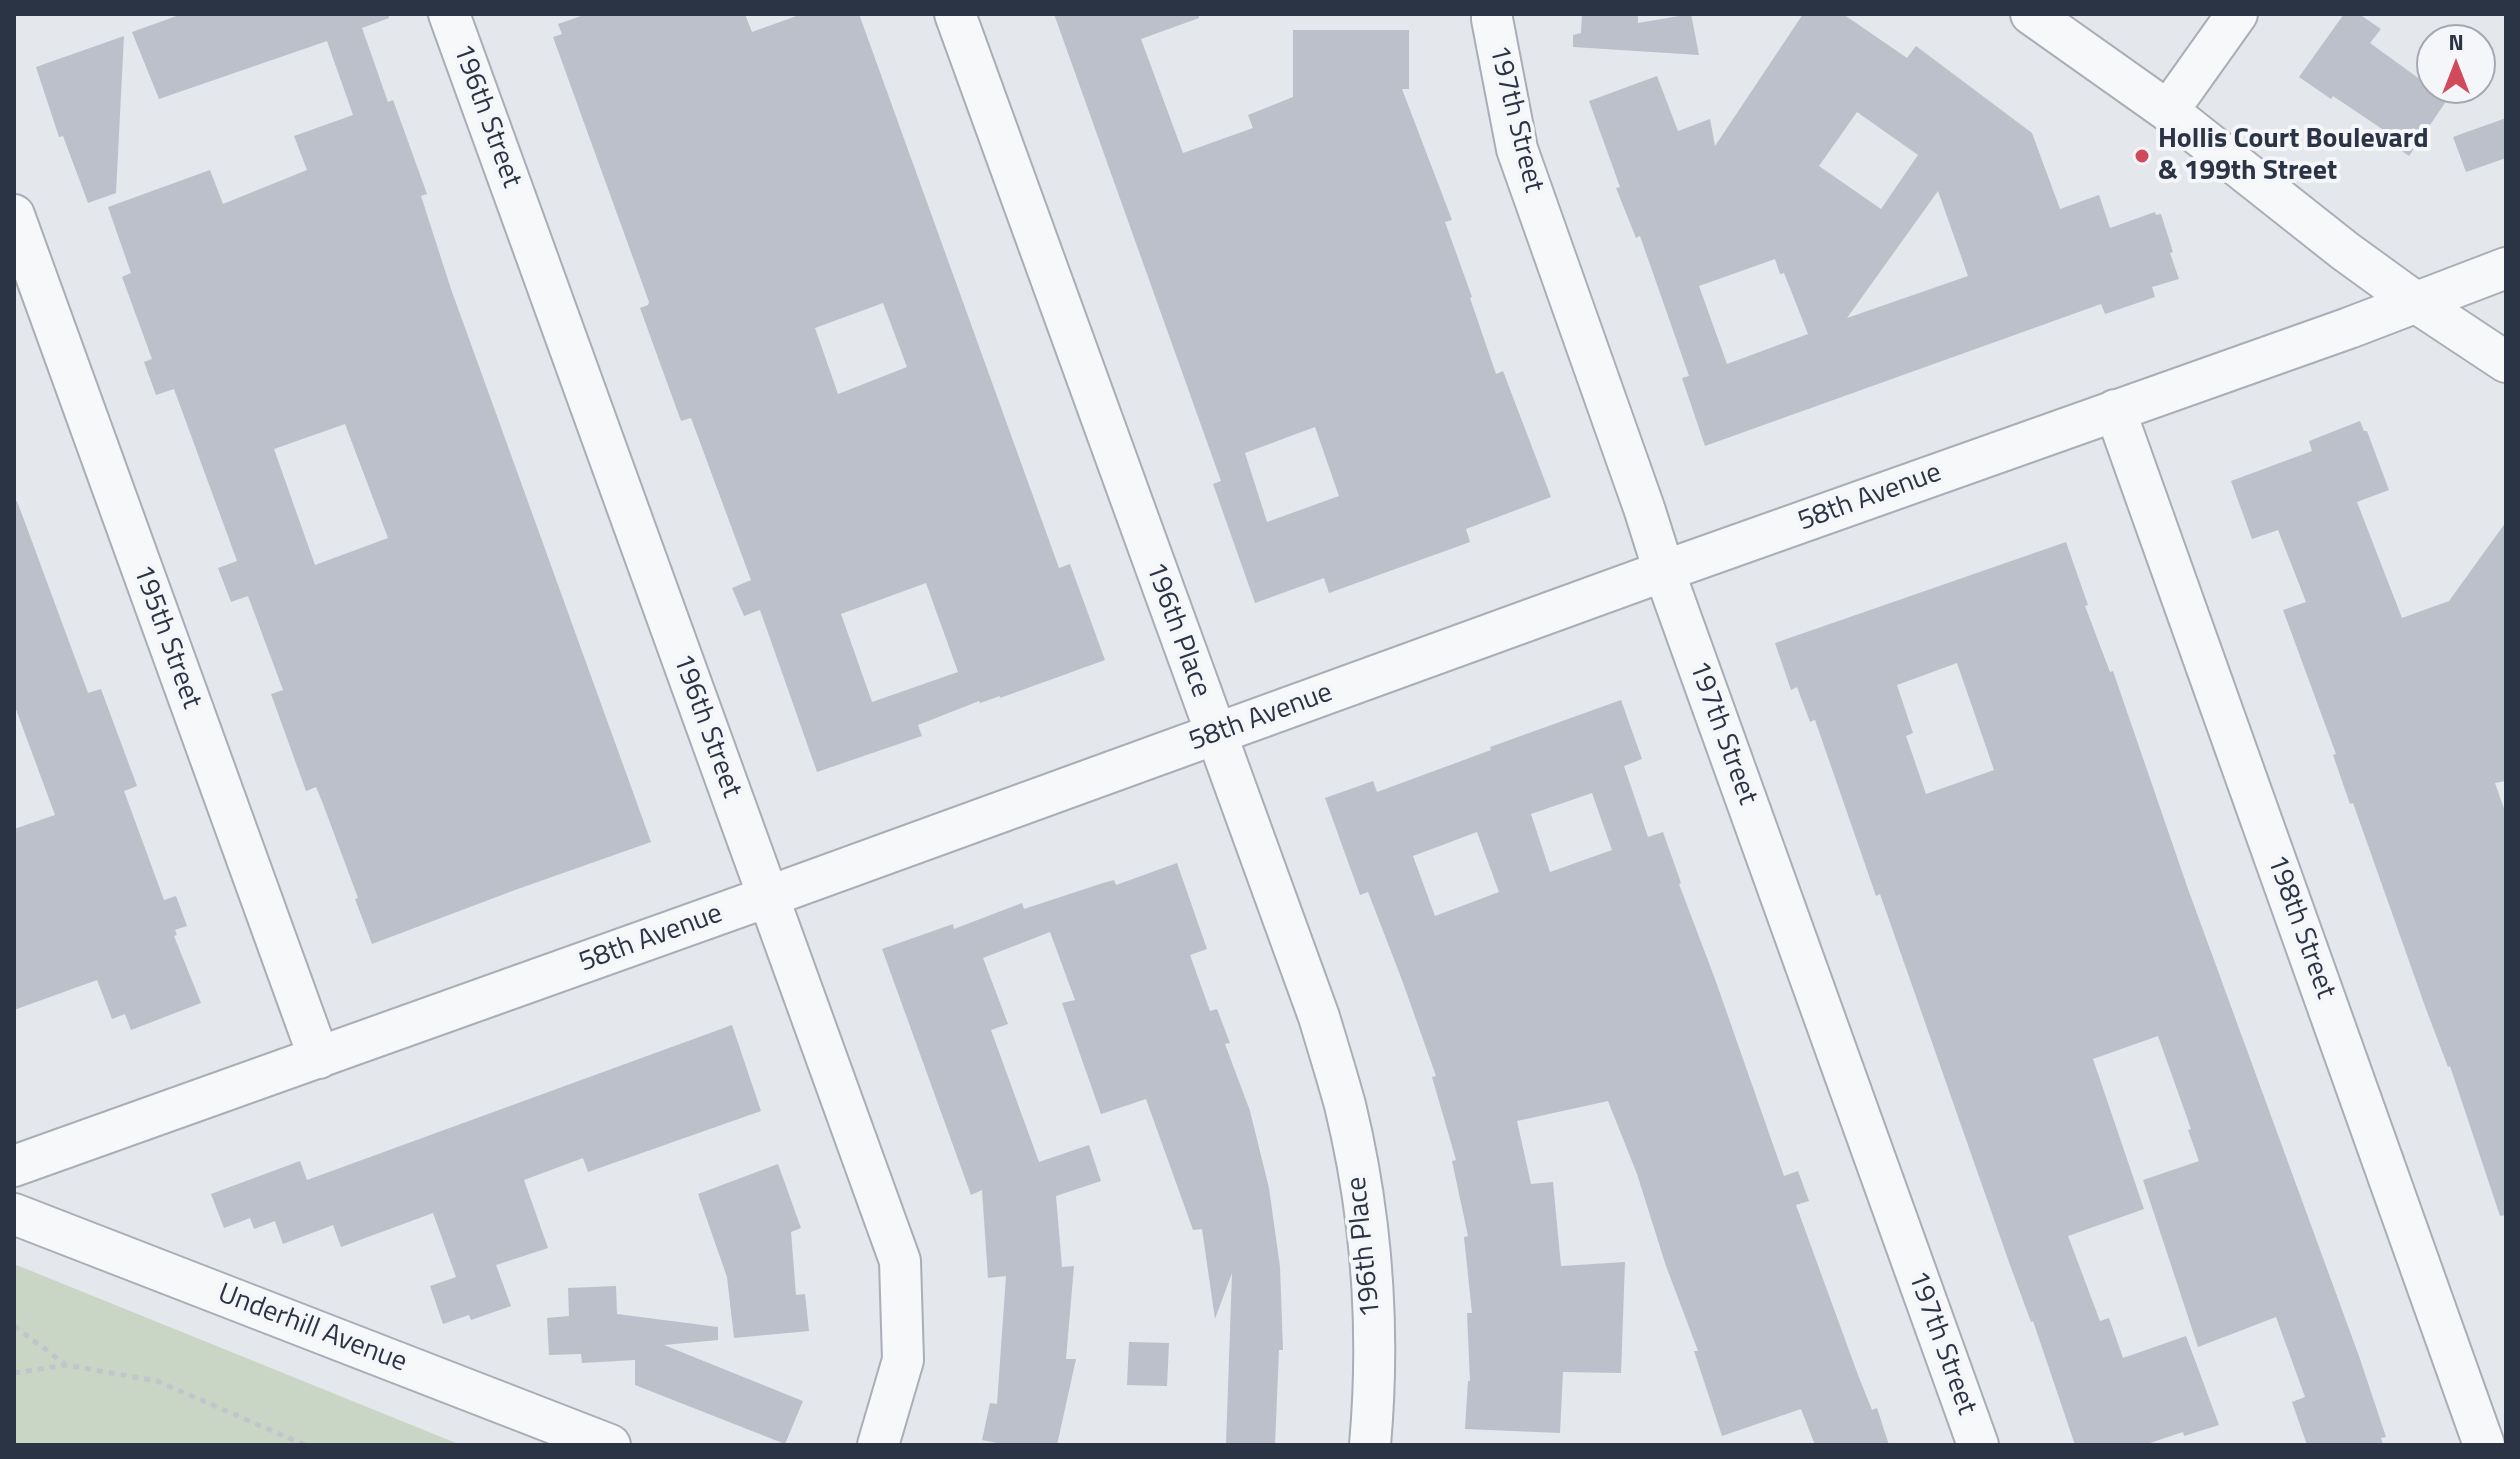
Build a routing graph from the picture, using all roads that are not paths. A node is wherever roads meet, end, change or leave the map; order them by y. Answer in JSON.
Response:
{"nodes":[{"id":1,"x":449,"y":14,"type":"edge"},
{"id":2,"x":955,"y":14,"type":"edge"},
{"id":3,"x":1492,"y":14,"type":"edge"},
{"id":4,"x":2031,"y":14,"type":"edge"},
{"id":5,"x":2237,"y":14,"type":"edge"},
{"id":6,"x":2168,"y":111,"type":"junction"},
{"id":7,"x":14,"y":215,"type":"edge"},
{"id":8,"x":2506,"y":268,"type":"edge"},
{"id":9,"x":2414,"y":301,"type":"junction"},
{"id":10,"x":2506,"y":362,"type":"edge"},
{"id":11,"x":2115,"y":410,"type":"junction"},
{"id":12,"x":1664,"y":571,"type":"junction"},
{"id":13,"x":1215,"y":735,"type":"junction"},
{"id":14,"x":767,"y":897,"type":"junction"},
{"id":15,"x":319,"y":1058,"type":"junction"},
{"id":16,"x":14,"y":1166,"type":"edge"},
{"id":17,"x":14,"y":1214,"type":"edge"},
{"id":18,"x":610,"y":1445,"type":"edge"},
{"id":19,"x":878,"y":1445,"type":"edge"},
{"id":20,"x":1370,"y":1445,"type":"edge"},
{"id":21,"x":1978,"y":1445,"type":"edge"},
{"id":22,"x":2484,"y":1445,"type":"edge"}],
"edges":[{"from":1,"to":14,"type":"street","name":"196th Street"},
{"from":2,"to":13,"type":"street","name":"196th Place"},
{"from":3,"to":12,"type":"street","name":"197th Street"},
{"from":4,"to":6,"type":"street"},
{"from":5,"to":6,"type":"street"},
{"from":6,"to":9,"type":"street"},
{"from":7,"to":15,"type":"street","name":"195th Street"},
{"from":8,"to":9,"type":"street","name":"58th Avenue"},
{"from":9,"to":10,"type":"street"},
{"from":9,"to":11,"type":"street","name":"58th Avenue"},
{"from":11,"to":12,"type":"street","name":"58th Avenue"},
{"from":11,"to":22,"type":"street","name":"198th Street"},
{"from":12,"to":13,"type":"street","name":"58th Avenue"},
{"from":12,"to":21,"type":"street","name":"197th Street"},
{"from":13,"to":14,"type":"street","name":"58th Avenue"},
{"from":13,"to":20,"type":"street","name":"196th Place"},
{"from":14,"to":15,"type":"street","name":"58th Avenue"},
{"from":14,"to":19,"type":"street","name":"196th Street"},
{"from":15,"to":16,"type":"street","name":"58th Avenue"},
{"from":17,"to":18,"type":"street","name":"Underhill Avenue"}]}
